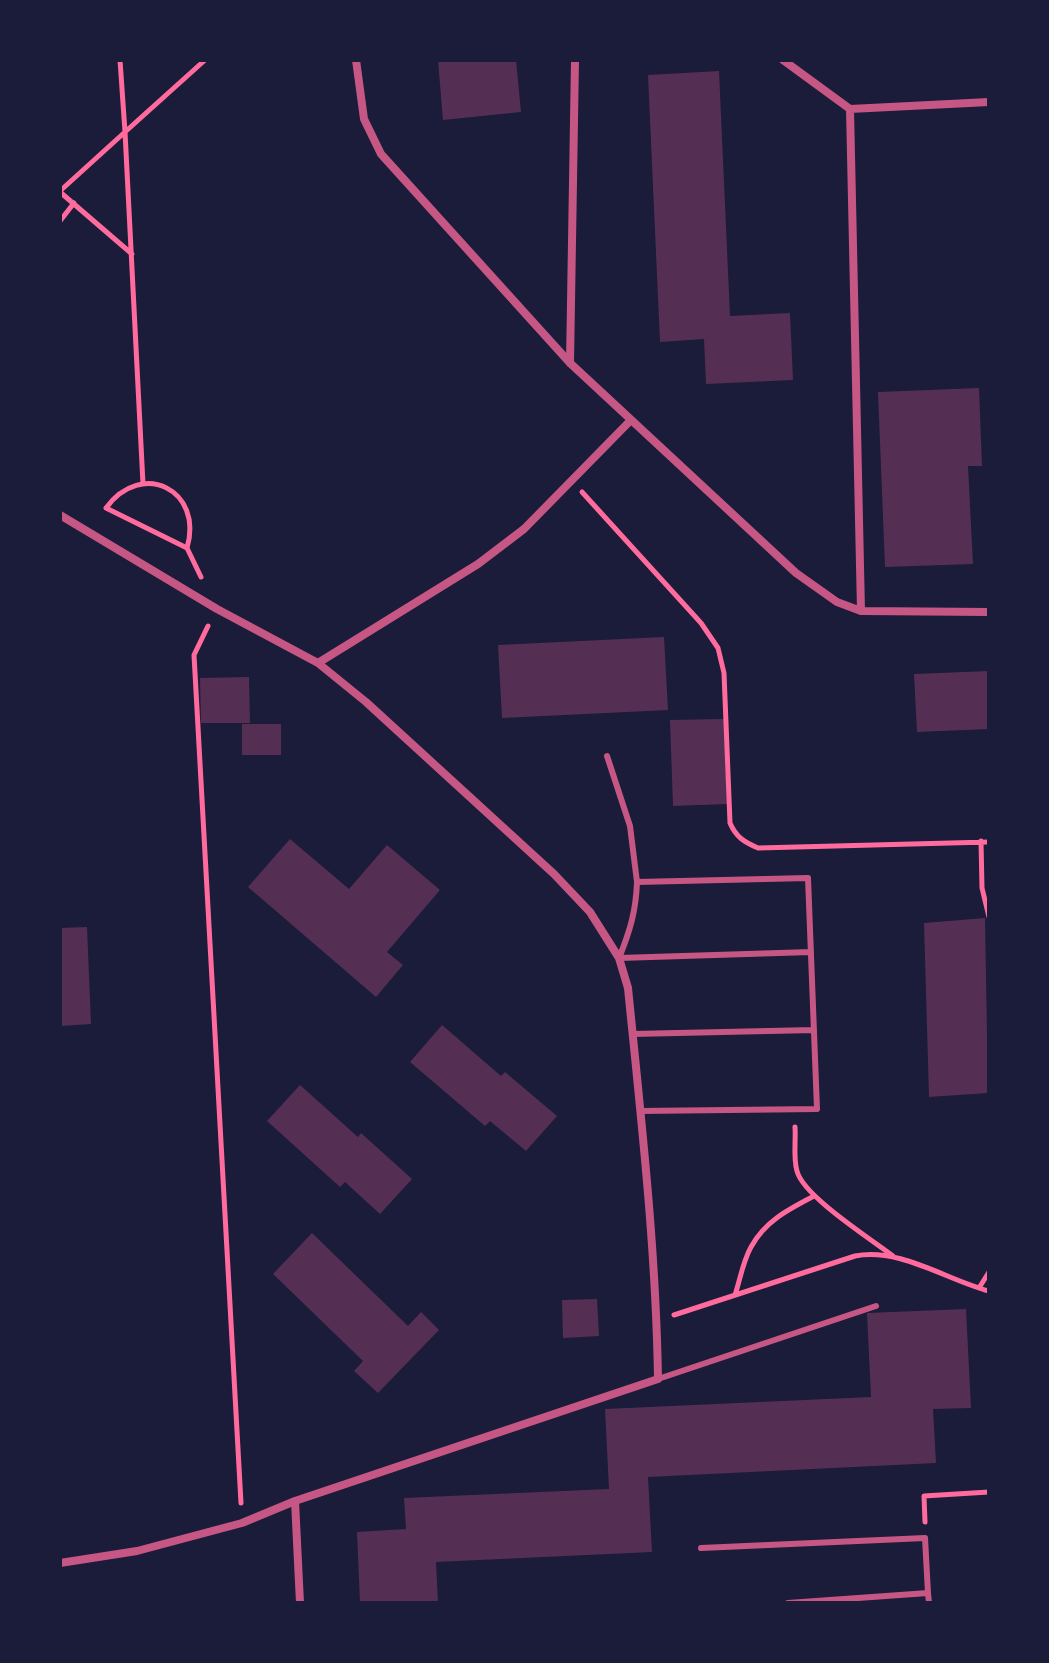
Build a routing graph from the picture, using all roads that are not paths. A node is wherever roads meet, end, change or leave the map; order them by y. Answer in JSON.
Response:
{"nodes":[{"id":1,"x":356,"y":60,"type":"edge"},
{"id":2,"x":575,"y":60,"type":"edge"},
{"id":3,"x":783,"y":60,"type":"edge"},
{"id":4,"x":989,"y":102,"type":"edge"},
{"id":5,"x":850,"y":109,"type":"junction"},
{"id":6,"x":570,"y":363,"type":"junction"},
{"id":7,"x":631,"y":420,"type":"junction"},
{"id":8,"x":60,"y":515,"type":"edge"},
{"id":9,"x":861,"y":611,"type":"junction"},
{"id":10,"x":989,"y":612,"type":"edge"},
{"id":11,"x":318,"y":663,"type":"junction"},
{"id":12,"x":607,"y":756,"type":"dead end"},
{"id":13,"x":637,"y":882,"type":"junction"},
{"id":14,"x":811,"y":952,"type":"junction"},
{"id":15,"x":619,"y":958,"type":"junction"},
{"id":16,"x":814,"y":1030,"type":"junction"},
{"id":17,"x":632,"y":1034,"type":"junction"},
{"id":18,"x":640,"y":1111,"type":"junction"},
{"id":19,"x":876,"y":1306,"type":"dead end"},
{"id":20,"x":658,"y":1379,"type":"junction"},
{"id":21,"x":295,"y":1501,"type":"junction"},
{"id":22,"x":701,"y":1548,"type":"dead end"},
{"id":23,"x":60,"y":1563,"type":"edge"},
{"id":24,"x":928,"y":1593,"type":"junction"},
{"id":25,"x":300,"y":1603,"type":"edge"},
{"id":26,"x":788,"y":1603,"type":"edge"},
{"id":27,"x":929,"y":1603,"type":"edge"}],
"edges":[{"from":1,"to":6,"type":"street"},
{"from":2,"to":6,"type":"street"},
{"from":3,"to":5,"type":"street"},
{"from":4,"to":5,"type":"street"},
{"from":5,"to":9,"type":"street"},
{"from":6,"to":7,"type":"street"},
{"from":7,"to":9,"type":"street"},
{"from":7,"to":11,"type":"street"},
{"from":8,"to":11,"type":"street"},
{"from":9,"to":10,"type":"street"},
{"from":11,"to":15,"type":"street"},
{"from":12,"to":13,"type":"lane"},
{"from":13,"to":14,"type":"lane"},
{"from":13,"to":15,"type":"lane"},
{"from":14,"to":15,"type":"lane"},
{"from":14,"to":16,"type":"lane"},
{"from":15,"to":17,"type":"street"},
{"from":16,"to":17,"type":"lane"},
{"from":16,"to":18,"type":"lane"},
{"from":17,"to":18,"type":"street"},
{"from":18,"to":20,"type":"street"},
{"from":19,"to":20,"type":"lane"},
{"from":20,"to":21,"type":"street"},
{"from":21,"to":23,"type":"street"},
{"from":21,"to":25,"type":"street"},
{"from":22,"to":24,"type":"lane"},
{"from":24,"to":26,"type":"lane"},
{"from":24,"to":27,"type":"lane"}]}
